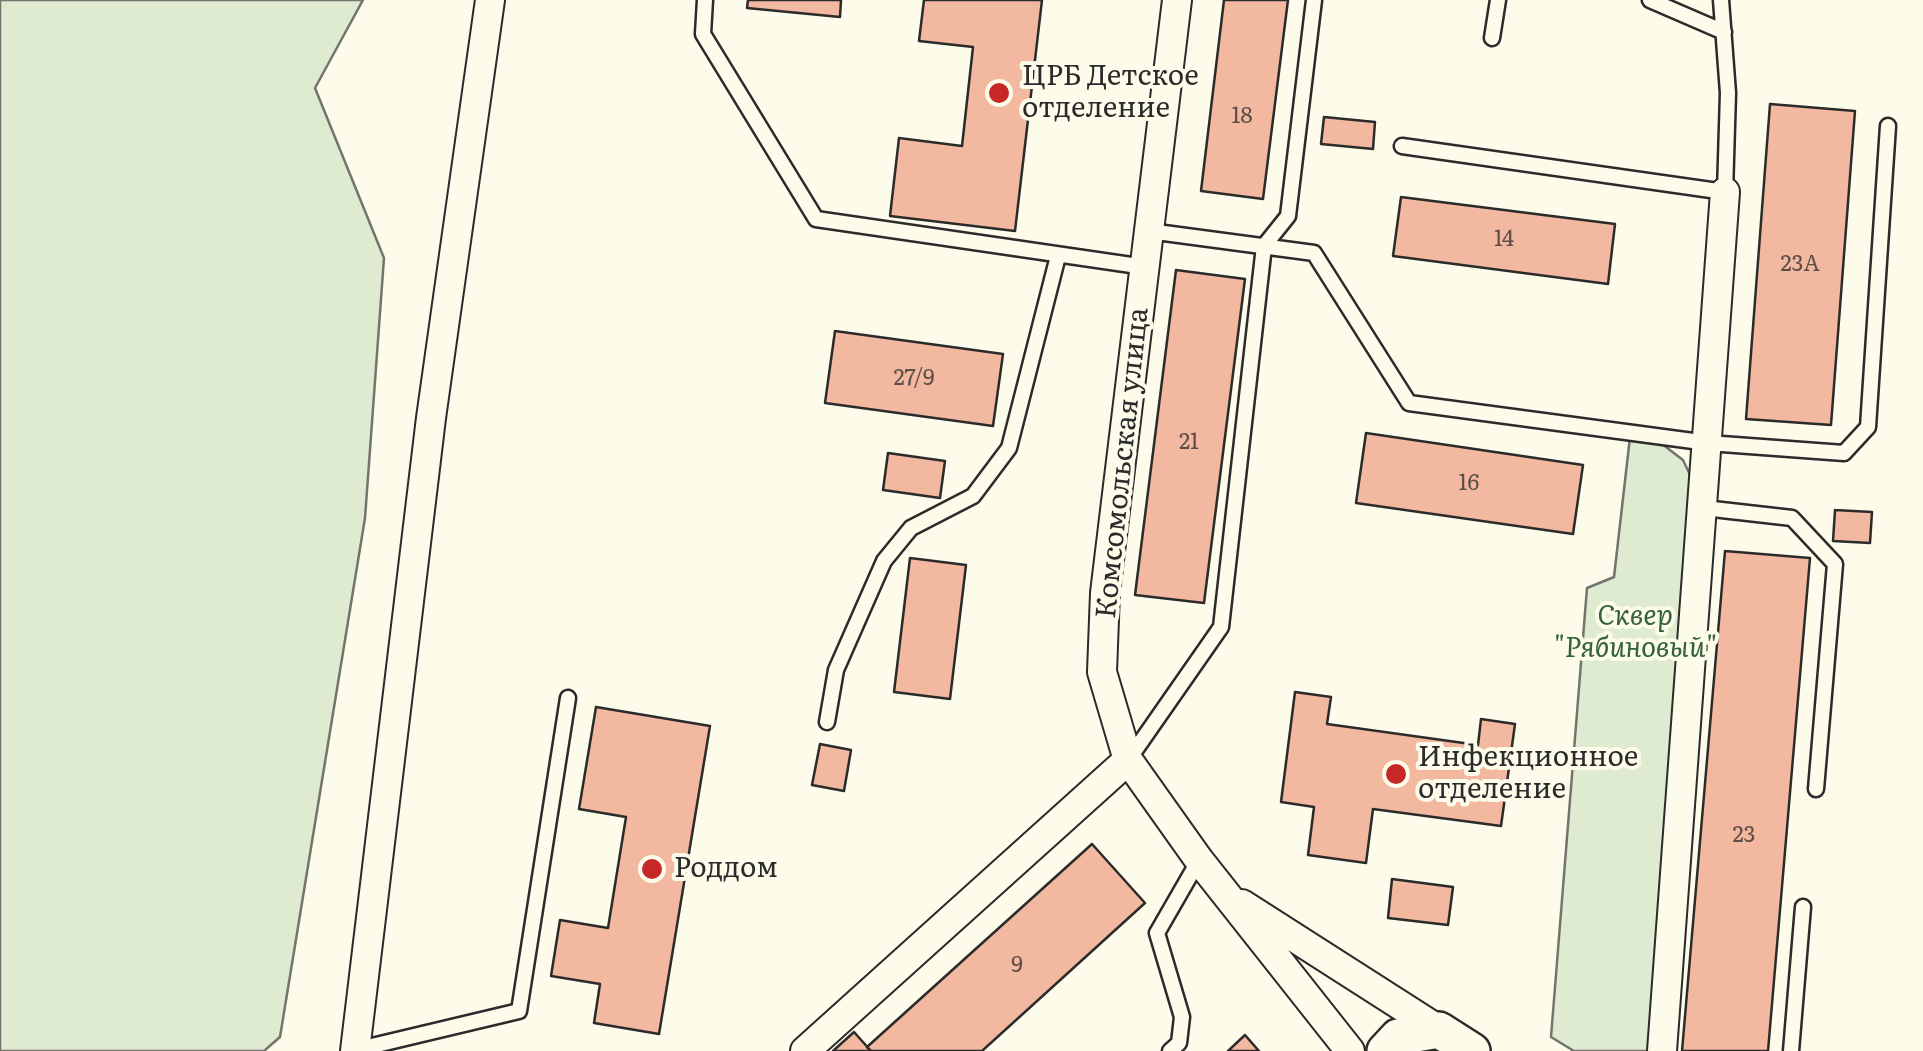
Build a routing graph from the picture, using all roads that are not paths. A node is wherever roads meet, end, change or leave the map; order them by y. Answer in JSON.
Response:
{"nodes":[{"id":1,"x":490,"y":0,"type":"edge"},
{"id":2,"x":705,"y":0,"type":"edge"},
{"id":3,"x":1176,"y":0,"type":"edge"},
{"id":4,"x":1314,"y":0,"type":"edge"},
{"id":5,"x":1498,"y":0,"type":"edge"},
{"id":6,"x":1650,"y":0,"type":"edge"},
{"id":7,"x":1722,"y":0,"type":"edge"},
{"id":8,"x":1724,"y":32,"type":"junction"},
{"id":9,"x":1492,"y":38,"type":"dead end"},
{"id":10,"x":1888,"y":126,"type":"dead end"},
{"id":11,"x":1402,"y":146,"type":"dead end"},
{"id":12,"x":1726,"y":192,"type":"junction"},
{"id":13,"x":1149,"y":230,"type":"junction"},
{"id":14,"x":1264,"y":246,"type":"junction"},
{"id":15,"x":1058,"y":256,"type":"junction"},
{"id":16,"x":1145,"y":267,"type":"junction"},
{"id":17,"x":1708,"y":443,"type":"junction"},
{"id":18,"x":1704,"y":508,"type":"junction"},
{"id":19,"x":568,"y":698,"type":"dead end"},
{"id":20,"x":827,"y":722,"type":"dead end"},
{"id":21,"x":1128,"y":760,"type":"junction"},
{"id":22,"x":1816,"y":788,"type":"dead end"},
{"id":23,"x":1198,"y":860,"type":"junction"},
{"id":24,"x":1224,"y":893,"type":"junction"},
{"id":25,"x":1803,"y":907,"type":"dead end"},
{"id":26,"x":1438,"y":1030,"type":"junction"},
{"id":27,"x":355,"y":1050,"type":"edge"},
{"id":28,"x":805,"y":1051,"type":"edge"},
{"id":29,"x":1170,"y":1051,"type":"edge"},
{"id":30,"x":1350,"y":1051,"type":"edge"},
{"id":31,"x":1385,"y":1051,"type":"edge"},
{"id":32,"x":1472,"y":1051,"type":"edge"},
{"id":33,"x":1662,"y":1051,"type":"edge"},
{"id":34,"x":1790,"y":1051,"type":"edge"}],
"edges":[{"from":1,"to":27,"type":"street"},
{"from":2,"to":15,"type":"lane"},
{"from":3,"to":13,"type":"street","name":"Комсомольская улица"},
{"from":4,"to":14,"type":"lane"},
{"from":5,"to":9,"type":"lane"},
{"from":6,"to":8,"type":"lane"},
{"from":7,"to":8,"type":"lane"},
{"from":8,"to":12,"type":"lane"},
{"from":10,"to":17,"type":"lane"},
{"from":11,"to":12,"type":"lane"},
{"from":12,"to":17,"type":"street"},
{"from":13,"to":14,"type":"lane"},
{"from":13,"to":16,"type":"street","name":"Комсомольская улица"},
{"from":14,"to":17,"type":"lane"},
{"from":14,"to":21,"type":"lane"},
{"from":15,"to":16,"type":"lane"},
{"from":15,"to":20,"type":"lane"},
{"from":16,"to":21,"type":"street","name":"Комсомольская улица"},
{"from":17,"to":18,"type":"street"},
{"from":18,"to":22,"type":"lane"},
{"from":18,"to":33,"type":"street"},
{"from":19,"to":27,"type":"lane"},
{"from":21,"to":23,"type":"street","name":"Комсомольская улица"},
{"from":21,"to":28,"type":"street"},
{"from":23,"to":24,"type":"street","name":"Комсомольская улица"},
{"from":23,"to":29,"type":"lane"},
{"from":24,"to":26,"type":"street","name":"Комсомольская улица"},
{"from":24,"to":30,"type":"street","name":"Комсомольская улица"},
{"from":25,"to":34,"type":"lane"},
{"from":26,"to":31,"type":"street"},
{"from":26,"to":32,"type":"street"}]}
